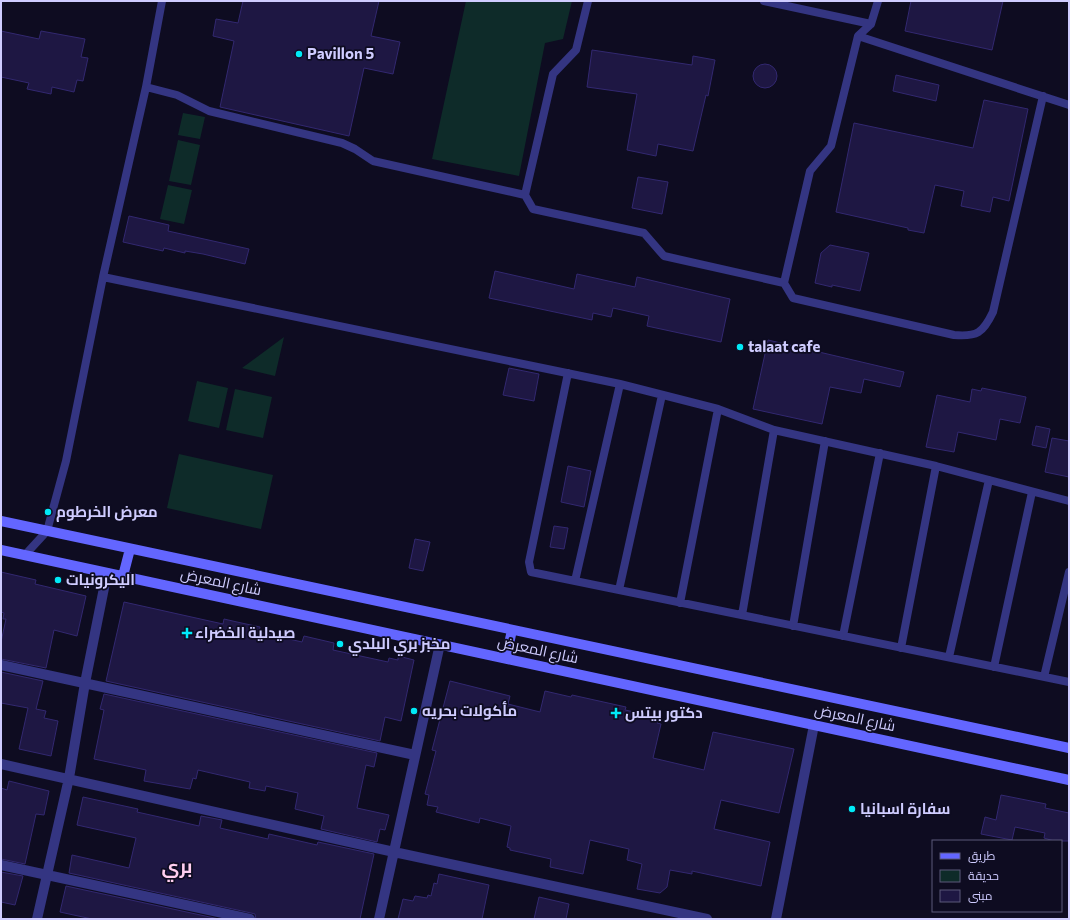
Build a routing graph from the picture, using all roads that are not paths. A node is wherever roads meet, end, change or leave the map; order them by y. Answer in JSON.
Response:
{"nodes":[{"id":1,"x":162,"y":1,"type":"edge"},
{"id":2,"x":588,"y":1,"type":"edge"},
{"id":3,"x":764,"y":1,"type":"edge"},
{"id":4,"x":878,"y":1,"type":"edge"},
{"id":5,"x":871,"y":24,"type":"junction"},
{"id":6,"x":858,"y":36,"type":"junction"},
{"id":7,"x":146,"y":87,"type":"junction"},
{"id":8,"x":1043,"y":96,"type":"junction"},
{"id":9,"x":1069,"y":104,"type":"edge"},
{"id":10,"x":524,"y":195,"type":"junction"},
{"id":11,"x":104,"y":277,"type":"junction"},
{"id":12,"x":784,"y":283,"type":"junction"},
{"id":13,"x":568,"y":373,"type":"junction"},
{"id":14,"x":620,"y":384,"type":"junction"},
{"id":15,"x":662,"y":395,"type":"junction"},
{"id":16,"x":718,"y":409,"type":"junction"},
{"id":17,"x":774,"y":430,"type":"junction"},
{"id":18,"x":826,"y":441,"type":"junction"},
{"id":19,"x":880,"y":453,"type":"junction"},
{"id":20,"x":936,"y":466,"type":"junction"},
{"id":21,"x":989,"y":480,"type":"junction"},
{"id":22,"x":1032,"y":492,"type":"junction"},
{"id":23,"x":1069,"y":501,"type":"edge"},
{"id":24,"x":1,"y":521,"type":"edge"},
{"id":25,"x":47,"y":531,"type":"junction"},
{"id":26,"x":130,"y":549,"type":"junction"},
{"id":27,"x":1,"y":550,"type":"edge"},
{"id":28,"x":25,"y":555,"type":"junction"},
{"id":29,"x":1069,"y":572,"type":"edge"},
{"id":30,"x":107,"y":573,"type":"junction"},
{"id":31,"x":123,"y":576,"type":"junction"},
{"id":32,"x":575,"y":581,"type":"junction"},
{"id":33,"x":619,"y":590,"type":"junction"},
{"id":34,"x":680,"y":603,"type":"junction"},
{"id":35,"x":742,"y":615,"type":"junction"},
{"id":36,"x":793,"y":626,"type":"junction"},
{"id":37,"x":512,"y":630,"type":"junction"},
{"id":38,"x":843,"y":636,"type":"junction"},
{"id":39,"x":440,"y":644,"type":"junction"},
{"id":40,"x":901,"y":648,"type":"junction"},
{"id":41,"x":506,"y":658,"type":"junction"},
{"id":42,"x":949,"y":658,"type":"junction"},
{"id":43,"x":1,"y":665,"type":"edge"},
{"id":44,"x":994,"y":667,"type":"junction"},
{"id":45,"x":1044,"y":677,"type":"junction"},
{"id":46,"x":1069,"y":682,"type":"edge"},
{"id":47,"x":85,"y":683,"type":"junction"},
{"id":48,"x":814,"y":725,"type":"junction"},
{"id":49,"x":1069,"y":748,"type":"edge"},
{"id":50,"x":415,"y":755,"type":"junction"},
{"id":51,"x":1,"y":764,"type":"edge"},
{"id":52,"x":69,"y":778,"type":"junction"},
{"id":53,"x":1069,"y":780,"type":"edge"},
{"id":54,"x":394,"y":852,"type":"junction"},
{"id":55,"x":1,"y":864,"type":"edge"},
{"id":56,"x":48,"y":874,"type":"junction"},
{"id":57,"x":37,"y":919,"type":"edge"},
{"id":58,"x":250,"y":919,"type":"edge"},
{"id":59,"x":380,"y":919,"type":"edge"},
{"id":60,"x":707,"y":919,"type":"edge"},
{"id":61,"x":776,"y":919,"type":"edge"}],
"edges":[{"from":1,"to":7,"type":"lane"},
{"from":2,"to":10,"type":"lane"},
{"from":3,"to":5,"type":"lane"},
{"from":4,"to":5,"type":"lane"},
{"from":5,"to":6,"type":"lane"},
{"from":6,"to":8,"type":"lane"},
{"from":6,"to":12,"type":"lane"},
{"from":7,"to":10,"type":"lane"},
{"from":7,"to":11,"type":"lane"},
{"from":8,"to":9,"type":"lane"},
{"from":8,"to":12,"type":"lane"},
{"from":10,"to":12,"type":"lane"},
{"from":11,"to":13,"type":"lane"},
{"from":11,"to":25,"type":"lane"},
{"from":13,"to":14,"type":"lane"},
{"from":13,"to":32,"type":"lane"},
{"from":14,"to":15,"type":"lane"},
{"from":14,"to":32,"type":"lane"},
{"from":15,"to":16,"type":"lane"},
{"from":15,"to":33,"type":"lane"},
{"from":16,"to":17,"type":"lane"},
{"from":16,"to":34,"type":"lane"},
{"from":17,"to":18,"type":"lane"},
{"from":17,"to":35,"type":"lane"},
{"from":18,"to":19,"type":"lane"},
{"from":18,"to":36,"type":"lane"},
{"from":19,"to":20,"type":"lane"},
{"from":19,"to":38,"type":"lane"},
{"from":20,"to":21,"type":"lane"},
{"from":20,"to":40,"type":"lane"},
{"from":21,"to":22,"type":"lane"},
{"from":21,"to":42,"type":"lane"},
{"from":22,"to":23,"type":"lane"},
{"from":22,"to":44,"type":"lane"},
{"from":24,"to":25,"type":"main road","name":"شارع المعرض"},
{"from":25,"to":26,"type":"main road","name":"شارع المعرض"},
{"from":25,"to":28,"type":"lane"},
{"from":26,"to":31,"type":"main road"},
{"from":26,"to":37,"type":"main road","name":"شارع المعرض"},
{"from":27,"to":28,"type":"main road","name":"شارع المعرض"},
{"from":28,"to":30,"type":"main road","name":"شارع المعرض"},
{"from":29,"to":45,"type":"lane"},
{"from":30,"to":31,"type":"main road","name":"شارع المعرض"},
{"from":30,"to":47,"type":"street"},
{"from":31,"to":39,"type":"main road","name":"شارع المعرض"},
{"from":32,"to":33,"type":"lane"},
{"from":33,"to":34,"type":"lane"},
{"from":34,"to":35,"type":"lane"},
{"from":35,"to":36,"type":"lane"},
{"from":36,"to":38,"type":"lane"},
{"from":37,"to":41,"type":"main road"},
{"from":37,"to":49,"type":"main road","name":"شارع المعرض"},
{"from":38,"to":40,"type":"lane"},
{"from":39,"to":41,"type":"main road","name":"شارع المعرض"},
{"from":39,"to":50,"type":"street"},
{"from":40,"to":42,"type":"lane"},
{"from":41,"to":48,"type":"main road","name":"شارع المعرض"},
{"from":42,"to":44,"type":"lane"},
{"from":43,"to":47,"type":"street"},
{"from":44,"to":45,"type":"lane"},
{"from":45,"to":46,"type":"lane"},
{"from":47,"to":50,"type":"street"},
{"from":47,"to":52,"type":"street"},
{"from":48,"to":53,"type":"main road","name":"شارع المعرض"},
{"from":48,"to":61,"type":"street"},
{"from":50,"to":54,"type":"street"},
{"from":51,"to":52,"type":"street"},
{"from":52,"to":54,"type":"street"},
{"from":52,"to":56,"type":"street"},
{"from":54,"to":59,"type":"street"},
{"from":54,"to":60,"type":"street"},
{"from":55,"to":56,"type":"street"},
{"from":56,"to":57,"type":"street"},
{"from":56,"to":58,"type":"street"}]}
